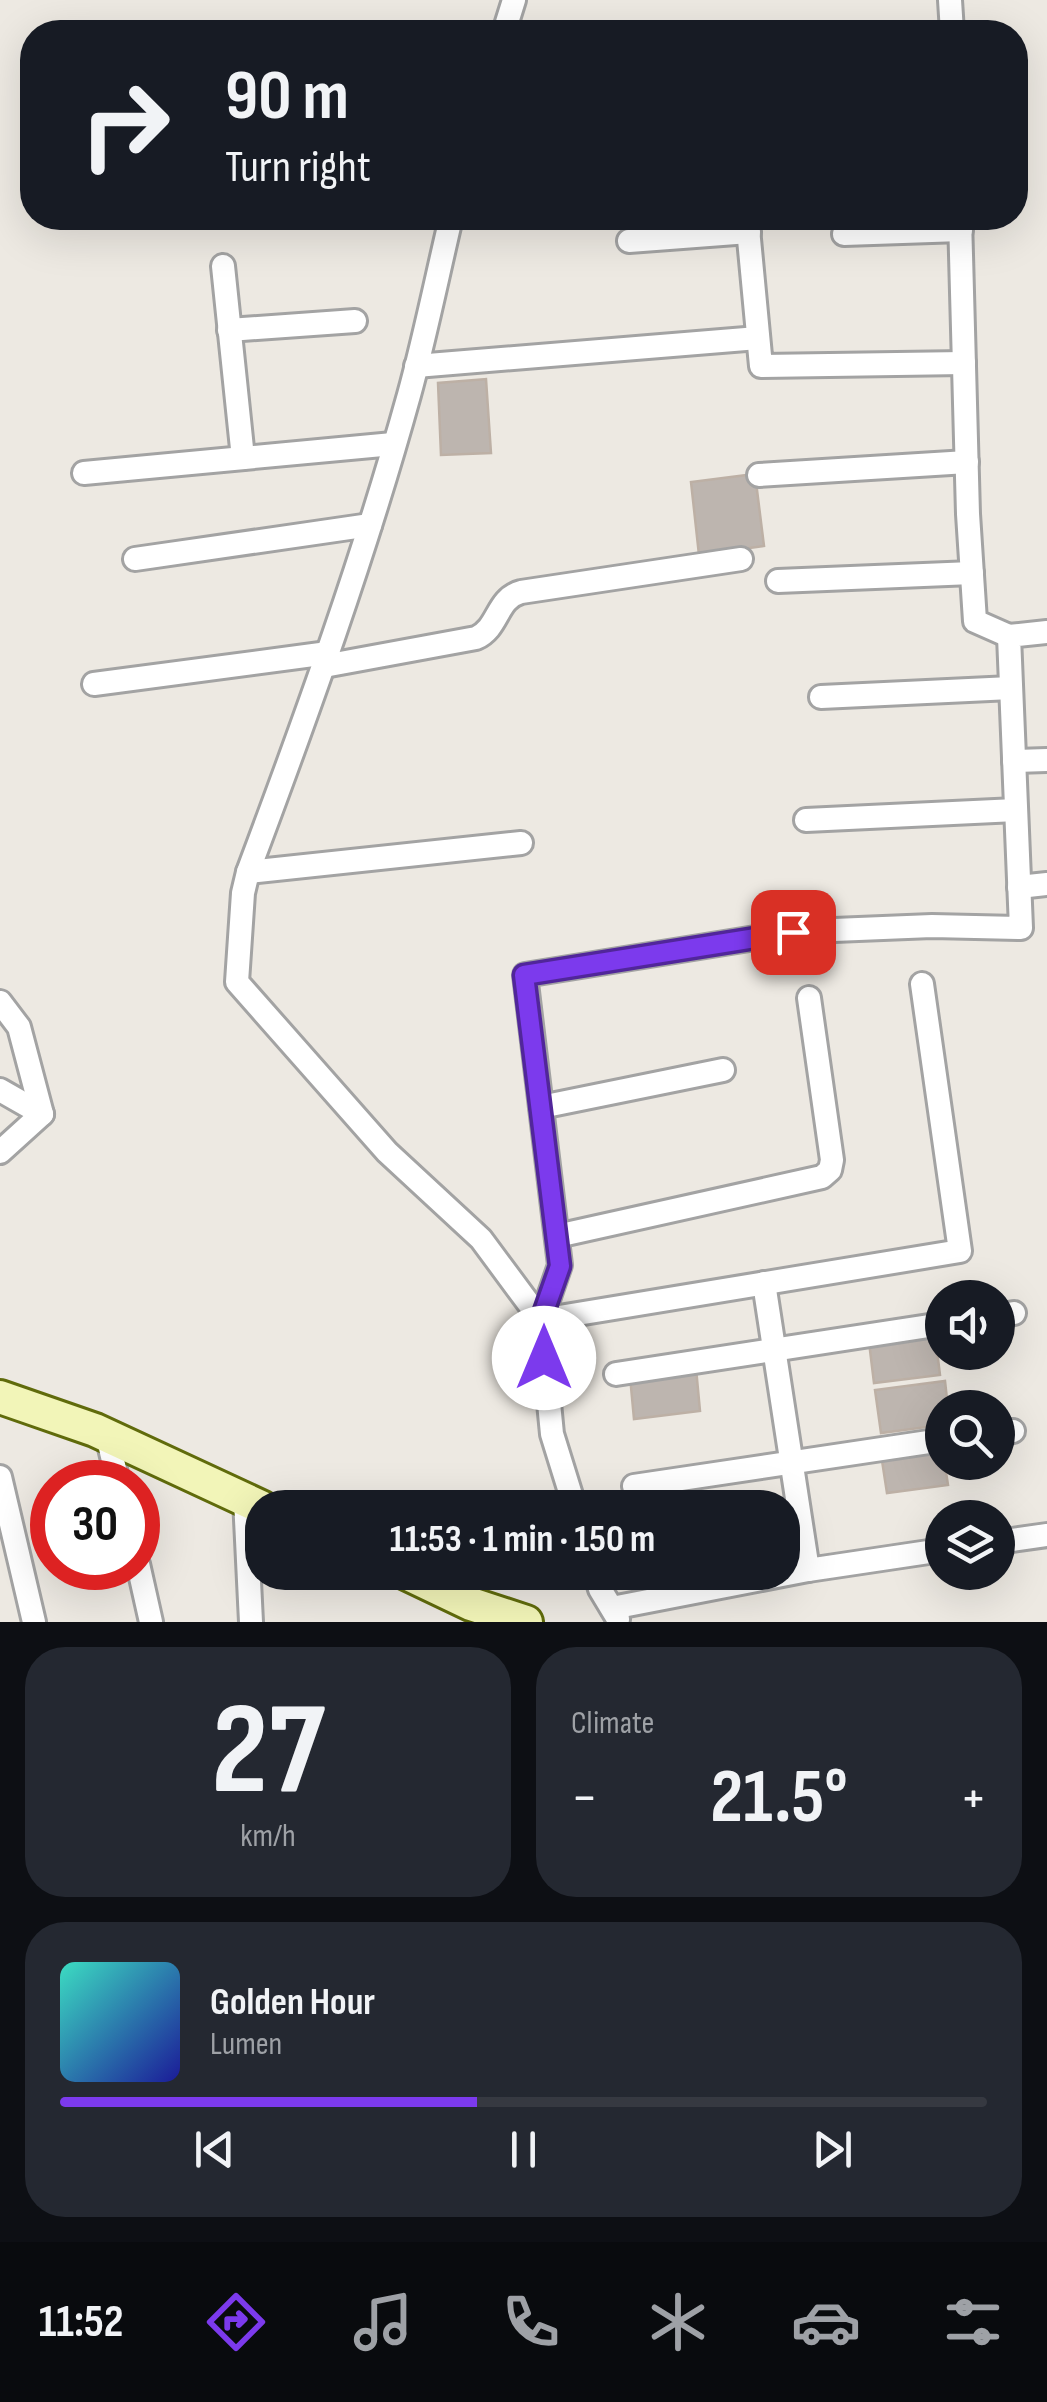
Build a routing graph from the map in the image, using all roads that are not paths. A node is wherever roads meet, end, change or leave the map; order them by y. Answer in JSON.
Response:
{"nodes":[{"id":1,"x":448,"y":230,"type":"edge"},
{"id":2,"x":711,"y":230,"type":"edge"},
{"id":3,"x":748,"y":230,"type":"edge"},
{"id":4,"x":890,"y":230,"type":"edge"},
{"id":5,"x":960,"y":230,"type":"edge"},
{"id":6,"x":844,"y":234,"type":"dead end"},
{"id":7,"x":630,"y":241,"type":"dead end"},
{"id":8,"x":222,"y":266,"type":"dead end"},
{"id":9,"x":354,"y":321,"type":"dead end"},
{"id":10,"x":230,"y":330,"type":"junction"},
{"id":11,"x":758,"y":338,"type":"junction"},
{"id":12,"x":964,"y":363,"type":"junction"},
{"id":13,"x":416,"y":366,"type":"junction"},
{"id":14,"x":393,"y":444,"type":"junction"},
{"id":15,"x":243,"y":458,"type":"junction"},
{"id":16,"x":967,"y":462,"type":"junction"},
{"id":17,"x":84,"y":473,"type":"dead end"},
{"id":18,"x":758,"y":475,"type":"dead end"},
{"id":19,"x":370,"y":524,"type":"junction"},
{"id":20,"x":741,"y":559,"type":"dead end"},
{"id":21,"x":135,"y":560,"type":"dead end"},
{"id":22,"x":972,"y":574,"type":"junction"},
{"id":23,"x":778,"y":581,"type":"dead end"},
{"id":24,"x":1047,"y":632,"type":"edge"},
{"id":25,"x":1008,"y":636,"type":"junction"},
{"id":26,"x":326,"y":659,"type":"junction"},
{"id":27,"x":94,"y":684,"type":"dead end"},
{"id":28,"x":1011,"y":688,"type":"junction"},
{"id":29,"x":822,"y":697,"type":"dead end"},
{"id":30,"x":1047,"y":760,"type":"edge"},
{"id":31,"x":1014,"y":761,"type":"junction"},
{"id":32,"x":1016,"y":810,"type":"junction"},
{"id":33,"x":806,"y":820,"type":"dead end"},
{"id":34,"x":521,"y":844,"type":"dead end"},
{"id":35,"x":248,"y":872,"type":"junction"},
{"id":36,"x":1047,"y":884,"type":"edge"},
{"id":37,"x":1020,"y":886,"type":"junction"},
{"id":38,"x":834,"y":930,"type":"dead end"},
{"id":39,"x":793,"y":932,"type":"dead end"},
{"id":40,"x":922,"y":984,"type":"dead end"},
{"id":41,"x":809,"y":998,"type":"dead end"},
{"id":42,"x":0,"y":1002,"type":"edge"},
{"id":43,"x":723,"y":1070,"type":"dead end"},
{"id":44,"x":0,"y":1090,"type":"edge"},
{"id":45,"x":541,"y":1107,"type":"junction"},
{"id":46,"x":42,"y":1114,"type":"junction"},
{"id":47,"x":0,"y":1152,"type":"edge"},
{"id":48,"x":556,"y":1236,"type":"junction"},
{"id":49,"x":764,"y":1283,"type":"junction"},
{"id":50,"x":541,"y":1320,"type":"junction"},
{"id":51,"x":925,"y":1326,"type":"edge"},
{"id":52,"x":774,"y":1348,"type":"junction"},
{"id":53,"x":616,"y":1374,"type":"dead end"},
{"id":54,"x":0,"y":1397,"type":"edge"},
{"id":55,"x":107,"y":1436,"type":"junction"},
{"id":56,"x":925,"y":1442,"type":"edge"},
{"id":57,"x":113,"y":1460,"type":"edge"},
{"id":58,"x":791,"y":1461,"type":"junction"},
{"id":59,"x":0,"y":1477,"type":"edge"},
{"id":60,"x":634,"y":1486,"type":"dead end"},
{"id":61,"x":569,"y":1490,"type":"edge"},
{"id":62,"x":245,"y":1499,"type":"edge"},
{"id":63,"x":1047,"y":1535,"type":"edge"},
{"id":64,"x":1015,"y":1540,"type":"edge"},
{"id":65,"x":925,"y":1553,"type":"edge"},
{"id":66,"x":808,"y":1570,"type":"junction"},
{"id":67,"x":144,"y":1590,"type":"edge"},
{"id":68,"x":252,"y":1590,"type":"edge"},
{"id":69,"x":442,"y":1590,"type":"edge"},
{"id":70,"x":604,"y":1590,"type":"edge"},
{"id":71,"x":616,"y":1615,"type":"edge"},
{"id":72,"x":34,"y":1622,"type":"edge"},
{"id":73,"x":151,"y":1622,"type":"edge"},
{"id":74,"x":251,"y":1622,"type":"edge"},
{"id":75,"x":526,"y":1622,"type":"edge"}],
"edges":[{"from":1,"to":13,"type":"street"},
{"from":2,"to":7,"type":"street"},
{"from":3,"to":11,"type":"street"},
{"from":4,"to":6,"type":"street"},
{"from":5,"to":12,"type":"street"},
{"from":8,"to":10,"type":"street"},
{"from":9,"to":10,"type":"street"},
{"from":10,"to":15,"type":"street"},
{"from":11,"to":12,"type":"street"},
{"from":11,"to":13,"type":"street"},
{"from":12,"to":16,"type":"street"},
{"from":13,"to":14,"type":"street"},
{"from":14,"to":15,"type":"street"},
{"from":14,"to":19,"type":"street"},
{"from":15,"to":17,"type":"street"},
{"from":16,"to":18,"type":"street"},
{"from":16,"to":22,"type":"street"},
{"from":19,"to":21,"type":"street"},
{"from":19,"to":26,"type":"street"},
{"from":20,"to":26,"type":"street"},
{"from":22,"to":23,"type":"street"},
{"from":22,"to":25,"type":"street"},
{"from":24,"to":25,"type":"street"},
{"from":25,"to":28,"type":"street"},
{"from":26,"to":27,"type":"street"},
{"from":26,"to":35,"type":"street"},
{"from":28,"to":29,"type":"street"},
{"from":28,"to":31,"type":"street"},
{"from":30,"to":31,"type":"street"},
{"from":31,"to":32,"type":"street"},
{"from":32,"to":33,"type":"street"},
{"from":32,"to":37,"type":"street"},
{"from":34,"to":35,"type":"street"},
{"from":35,"to":50,"type":"street"},
{"from":36,"to":37,"type":"street"},
{"from":37,"to":38,"type":"street"},
{"from":39,"to":45,"type":"street"},
{"from":40,"to":49,"type":"street"},
{"from":41,"to":48,"type":"street"},
{"from":42,"to":46,"type":"street"},
{"from":43,"to":45,"type":"street"},
{"from":44,"to":46,"type":"street"},
{"from":45,"to":48,"type":"street"},
{"from":46,"to":47,"type":"street"},
{"from":48,"to":50,"type":"street"},
{"from":49,"to":50,"type":"street"},
{"from":49,"to":52,"type":"street"},
{"from":50,"to":61,"type":"street"},
{"from":51,"to":52,"type":"street"},
{"from":52,"to":53,"type":"street"},
{"from":52,"to":58,"type":"street"},
{"from":54,"to":55,"type":"street"},
{"from":55,"to":57,"type":"street"},
{"from":55,"to":62,"type":"street"},
{"from":56,"to":58,"type":"street"},
{"from":58,"to":60,"type":"street"},
{"from":58,"to":66,"type":"street"},
{"from":59,"to":72,"type":"street"},
{"from":63,"to":64,"type":"street"},
{"from":65,"to":66,"type":"street"},
{"from":66,"to":71,"type":"street"},
{"from":67,"to":73,"type":"street"},
{"from":68,"to":74,"type":"street"},
{"from":69,"to":75,"type":"street"},
{"from":70,"to":71,"type":"street"}]}
